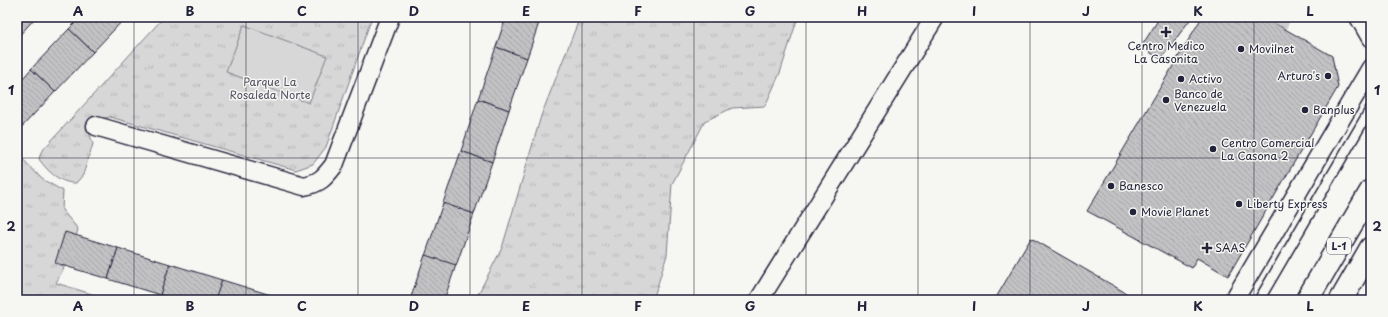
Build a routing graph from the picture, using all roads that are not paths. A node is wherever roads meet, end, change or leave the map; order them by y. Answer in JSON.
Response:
{"nodes":[{"id":1,"x":390,"y":17,"type":"edge"},
{"id":2,"x":934,"y":17,"type":"edge"},
{"id":3,"x":1359,"y":17,"type":"edge"},
{"id":4,"x":1371,"y":38,"type":"edge"},
{"id":5,"x":1371,"y":68,"type":"edge"},
{"id":6,"x":1371,"y":108,"type":"edge"},
{"id":7,"x":96,"y":126,"type":"dead end"},
{"id":8,"x":1371,"y":191,"type":"edge"},
{"id":9,"x":1371,"y":248,"type":"edge"},
{"id":10,"x":759,"y":300,"type":"edge"},
{"id":11,"x":1234,"y":300,"type":"edge"},
{"id":12,"x":1259,"y":300,"type":"edge"},
{"id":13,"x":1307,"y":300,"type":"edge"},
{"id":14,"x":1341,"y":300,"type":"edge"}],
"edges":[{"from":1,"to":7,"type":"street"},
{"from":2,"to":10,"type":"street"},
{"from":3,"to":4,"type":"street"},
{"from":5,"to":11,"type":"street"},
{"from":6,"to":12,"type":"lane"},
{"from":8,"to":13,"type":"main road","number":"L-1"},
{"from":9,"to":14,"type":"main road","number":"L-1"}]}
